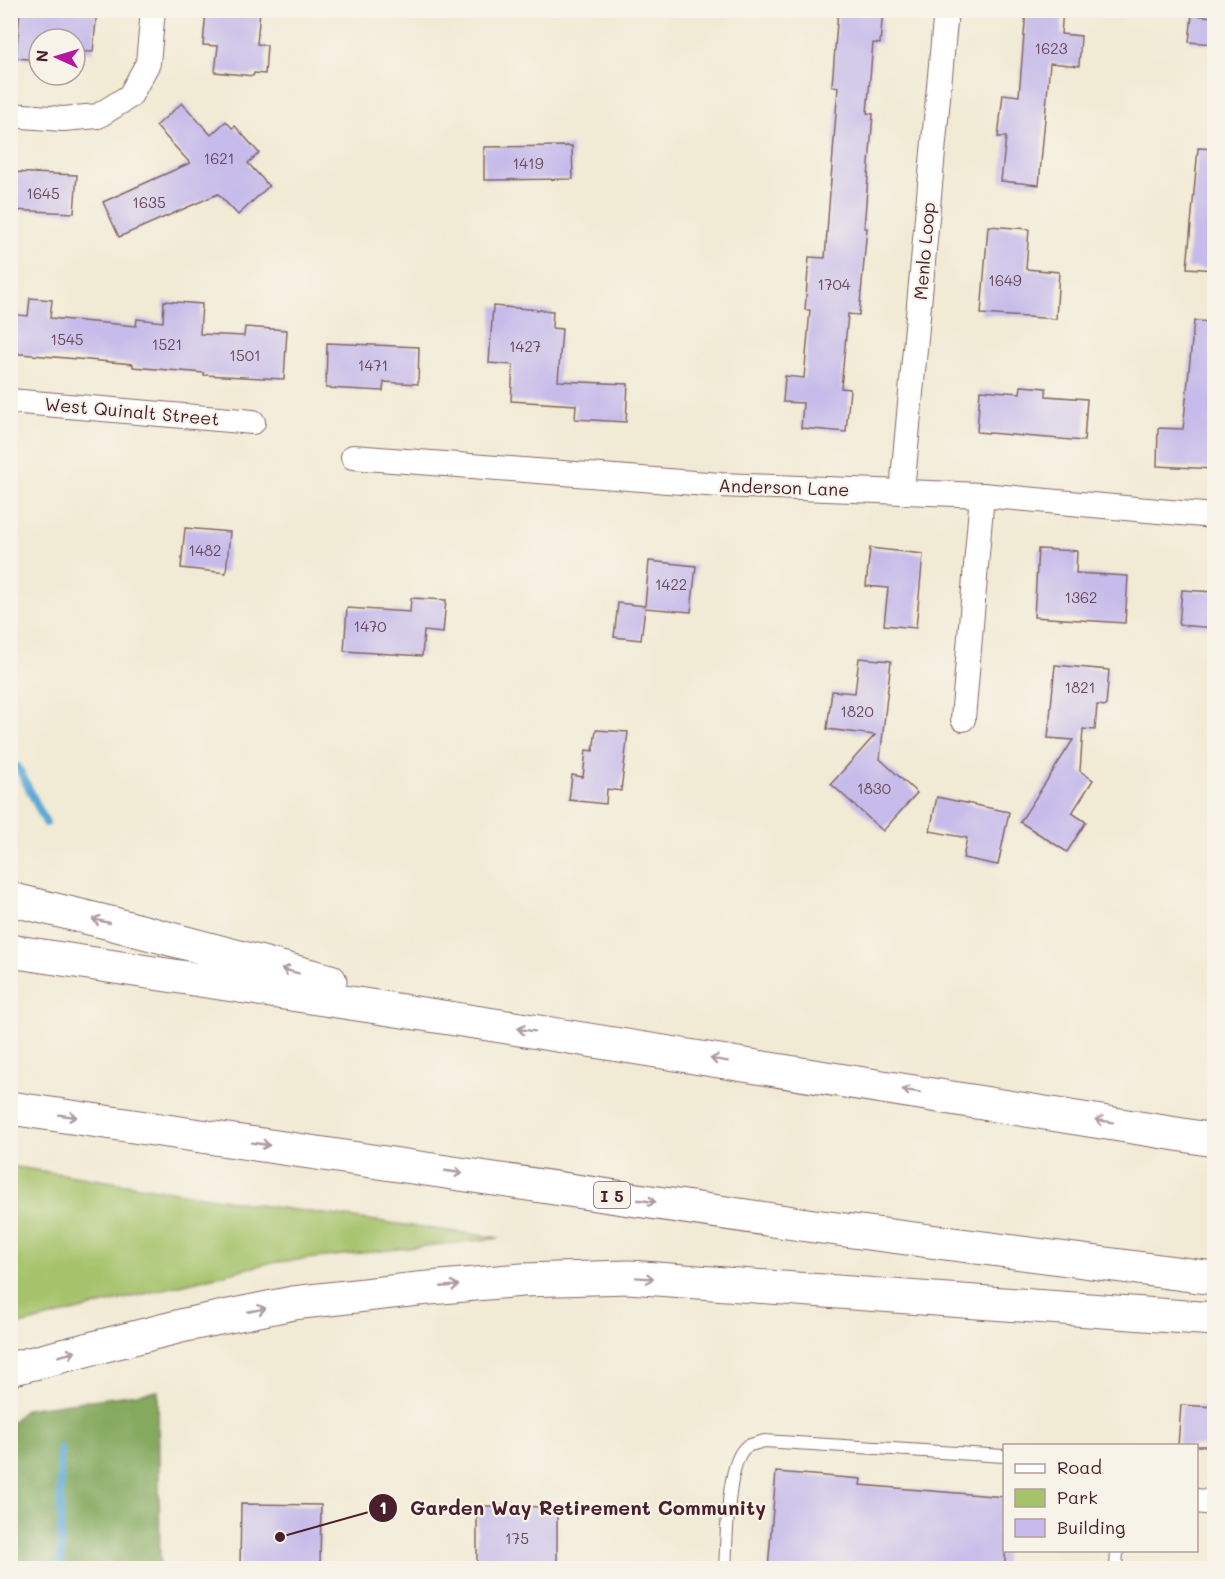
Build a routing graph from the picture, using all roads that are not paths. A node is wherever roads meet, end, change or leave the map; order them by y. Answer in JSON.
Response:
{"nodes":[{"id":1,"x":153,"y":10,"type":"edge"},
{"id":2,"x":946,"y":10,"type":"edge"},
{"id":3,"x":10,"y":115,"type":"edge"},
{"id":4,"x":10,"y":401,"type":"edge"},
{"id":5,"x":253,"y":422,"type":"dead end"},
{"id":6,"x":353,"y":457,"type":"dead end"},
{"id":7,"x":902,"y":491,"type":"junction"},
{"id":8,"x":982,"y":495,"type":"junction"},
{"id":9,"x":1215,"y":516,"type":"edge"},
{"id":10,"x":963,"y":719,"type":"dead end"},
{"id":11,"x":10,"y":900,"type":"edge"},
{"id":12,"x":10,"y":951,"type":"edge"},
{"id":13,"x":488,"y":1024,"type":"junction"},
{"id":14,"x":10,"y":1107,"type":"edge"},
{"id":15,"x":1215,"y":1140,"type":"edge"},
{"id":16,"x":1215,"y":1278,"type":"edge"},
{"id":17,"x":1215,"y":1319,"type":"edge"},
{"id":18,"x":10,"y":1369,"type":"edge"},
{"id":19,"x":1003,"y":1456,"type":"edge"},
{"id":20,"x":1198,"y":1501,"type":"edge"},
{"id":21,"x":1215,"y":1503,"type":"edge"},
{"id":22,"x":1118,"y":1552,"type":"edge"},
{"id":23,"x":725,"y":1569,"type":"edge"},
{"id":24,"x":1116,"y":1569,"type":"edge"}],
"edges":[{"from":1,"to":3,"type":"street"},
{"from":2,"to":7,"type":"street","name":"Menlo Loop"},
{"from":4,"to":5,"type":"street","name":"West Quinalt Street"},
{"from":6,"to":7,"type":"street","name":"Anderson Lane"},
{"from":7,"to":8,"type":"street","name":"Anderson Lane"},
{"from":8,"to":9,"type":"street","name":"Anderson Lane"},
{"from":8,"to":10,"type":"street"},
{"from":13,"to":11,"type":"highway","one_way":true},
{"from":12,"to":13,"type":"highway"},
{"from":15,"to":13,"type":"highway","one_way":true},
{"from":14,"to":16,"type":"highway","number":"I 5","one_way":true},
{"from":18,"to":17,"type":"highway","one_way":true},
{"from":19,"to":23,"type":"lane"},
{"from":20,"to":21,"type":"street"},
{"from":22,"to":24,"type":"lane"}]}
